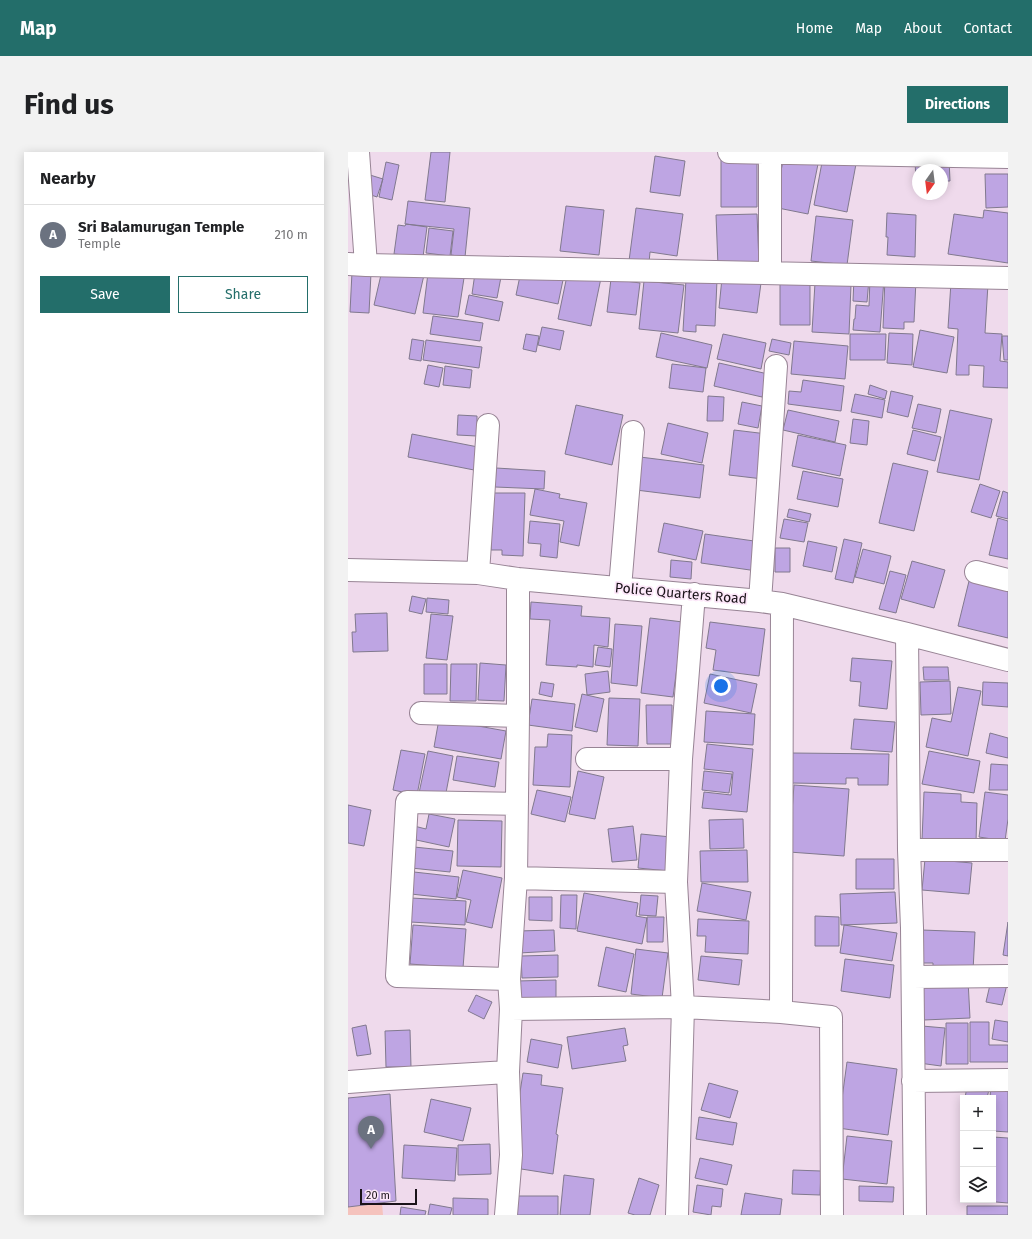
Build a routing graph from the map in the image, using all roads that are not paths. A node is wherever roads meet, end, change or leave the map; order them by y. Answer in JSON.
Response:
{"nodes":[{"id":1,"x":358,"y":152,"type":"edge"},
{"id":2,"x":729,"y":152,"type":"edge"},
{"id":3,"x":770,"y":153,"type":"edge"},
{"id":4,"x":1008,"y":157,"type":"edge"},
{"id":5,"x":357,"y":264,"type":"edge"},
{"id":6,"x":770,"y":273,"type":"junction"},
{"id":7,"x":1008,"y":278,"type":"edge"},
{"id":8,"x":776,"y":366,"type":"dead end"},
{"id":9,"x":488,"y":425,"type":"dead end"},
{"id":10,"x":633,"y":432,"type":"dead end"},
{"id":11,"x":348,"y":570,"type":"edge"},
{"id":12,"x":976,"y":572,"type":"dead end"},
{"id":13,"x":478,"y":573,"type":"junction"},
{"id":14,"x":518,"y":579,"type":"junction"},
{"id":15,"x":1008,"y":580,"type":"edge"},
{"id":16,"x":620,"y":588,"type":"junction"},
{"id":17,"x":694,"y":594,"type":"junction"},
{"id":18,"x":760,"y":601,"type":"junction"},
{"id":19,"x":782,"y":604,"type":"junction"},
{"id":20,"x":907,"y":634,"type":"junction"},
{"id":21,"x":1008,"y":660,"type":"edge"},
{"id":22,"x":421,"y":713,"type":"dead end"},
{"id":23,"x":518,"y":716,"type":"junction"},
{"id":24,"x":681,"y":759,"type":"junction"},
{"id":25,"x":587,"y":760,"type":"dead end"},
{"id":26,"x":517,"y":804,"type":"junction"},
{"id":27,"x":909,"y":850,"type":"junction"},
{"id":28,"x":1008,"y":850,"type":"edge"},
{"id":29,"x":516,"y":878,"type":"junction"},
{"id":30,"x":676,"y":882,"type":"junction"},
{"id":31,"x":1008,"y":976,"type":"edge"},
{"id":32,"x":913,"y":977,"type":"junction"},
{"id":33,"x":509,"y":979,"type":"junction"},
{"id":34,"x":683,"y":1007,"type":"junction"},
{"id":35,"x":511,"y":1009,"type":"junction"},
{"id":36,"x":781,"y":1012,"type":"junction"},
{"id":37,"x":508,"y":1072,"type":"junction"},
{"id":38,"x":1008,"y":1080,"type":"edge"},
{"id":39,"x":914,"y":1081,"type":"junction"},
{"id":40,"x":348,"y":1082,"type":"edge"},
{"id":41,"x":506,"y":1215,"type":"edge"},
{"id":42,"x":677,"y":1215,"type":"edge"},
{"id":43,"x":832,"y":1215,"type":"edge"},
{"id":44,"x":915,"y":1215,"type":"edge"}],
"edges":[{"from":1,"to":5,"type":"street"},
{"from":2,"to":3,"type":"street"},
{"from":3,"to":4,"type":"street"},
{"from":3,"to":6,"type":"street"},
{"from":5,"to":6,"type":"street"},
{"from":6,"to":7,"type":"street"},
{"from":8,"to":18,"type":"street"},
{"from":9,"to":13,"type":"street"},
{"from":10,"to":16,"type":"street"},
{"from":11,"to":13,"type":"street","name":"Police Quarters Road"},
{"from":12,"to":15,"type":"street"},
{"from":13,"to":14,"type":"street","name":"Police Quarters Road"},
{"from":14,"to":16,"type":"street","name":"Police Quarters Road"},
{"from":14,"to":23,"type":"street"},
{"from":16,"to":17,"type":"street","name":"Police Quarters Road"},
{"from":17,"to":18,"type":"street","name":"Police Quarters Road"},
{"from":17,"to":24,"type":"street"},
{"from":18,"to":19,"type":"street","name":"Police Quarters Road"},
{"from":19,"to":20,"type":"street","name":"Police Quarters Road"},
{"from":19,"to":36,"type":"street"},
{"from":20,"to":21,"type":"street","name":"Police Quarters Road"},
{"from":20,"to":27,"type":"street"},
{"from":22,"to":23,"type":"street"},
{"from":23,"to":26,"type":"street"},
{"from":24,"to":25,"type":"street"},
{"from":24,"to":30,"type":"street"},
{"from":26,"to":29,"type":"street"},
{"from":26,"to":33,"type":"street"},
{"from":27,"to":28,"type":"street"},
{"from":27,"to":32,"type":"street"},
{"from":29,"to":30,"type":"street"},
{"from":29,"to":33,"type":"street"},
{"from":30,"to":34,"type":"street"},
{"from":31,"to":32,"type":"street"},
{"from":32,"to":39,"type":"street"},
{"from":33,"to":35,"type":"street"},
{"from":34,"to":35,"type":"street"},
{"from":34,"to":36,"type":"street"},
{"from":34,"to":42,"type":"street"},
{"from":35,"to":37,"type":"street"},
{"from":36,"to":43,"type":"street"},
{"from":37,"to":40,"type":"street"},
{"from":37,"to":41,"type":"street"},
{"from":38,"to":39,"type":"street"},
{"from":39,"to":44,"type":"street"}]}
